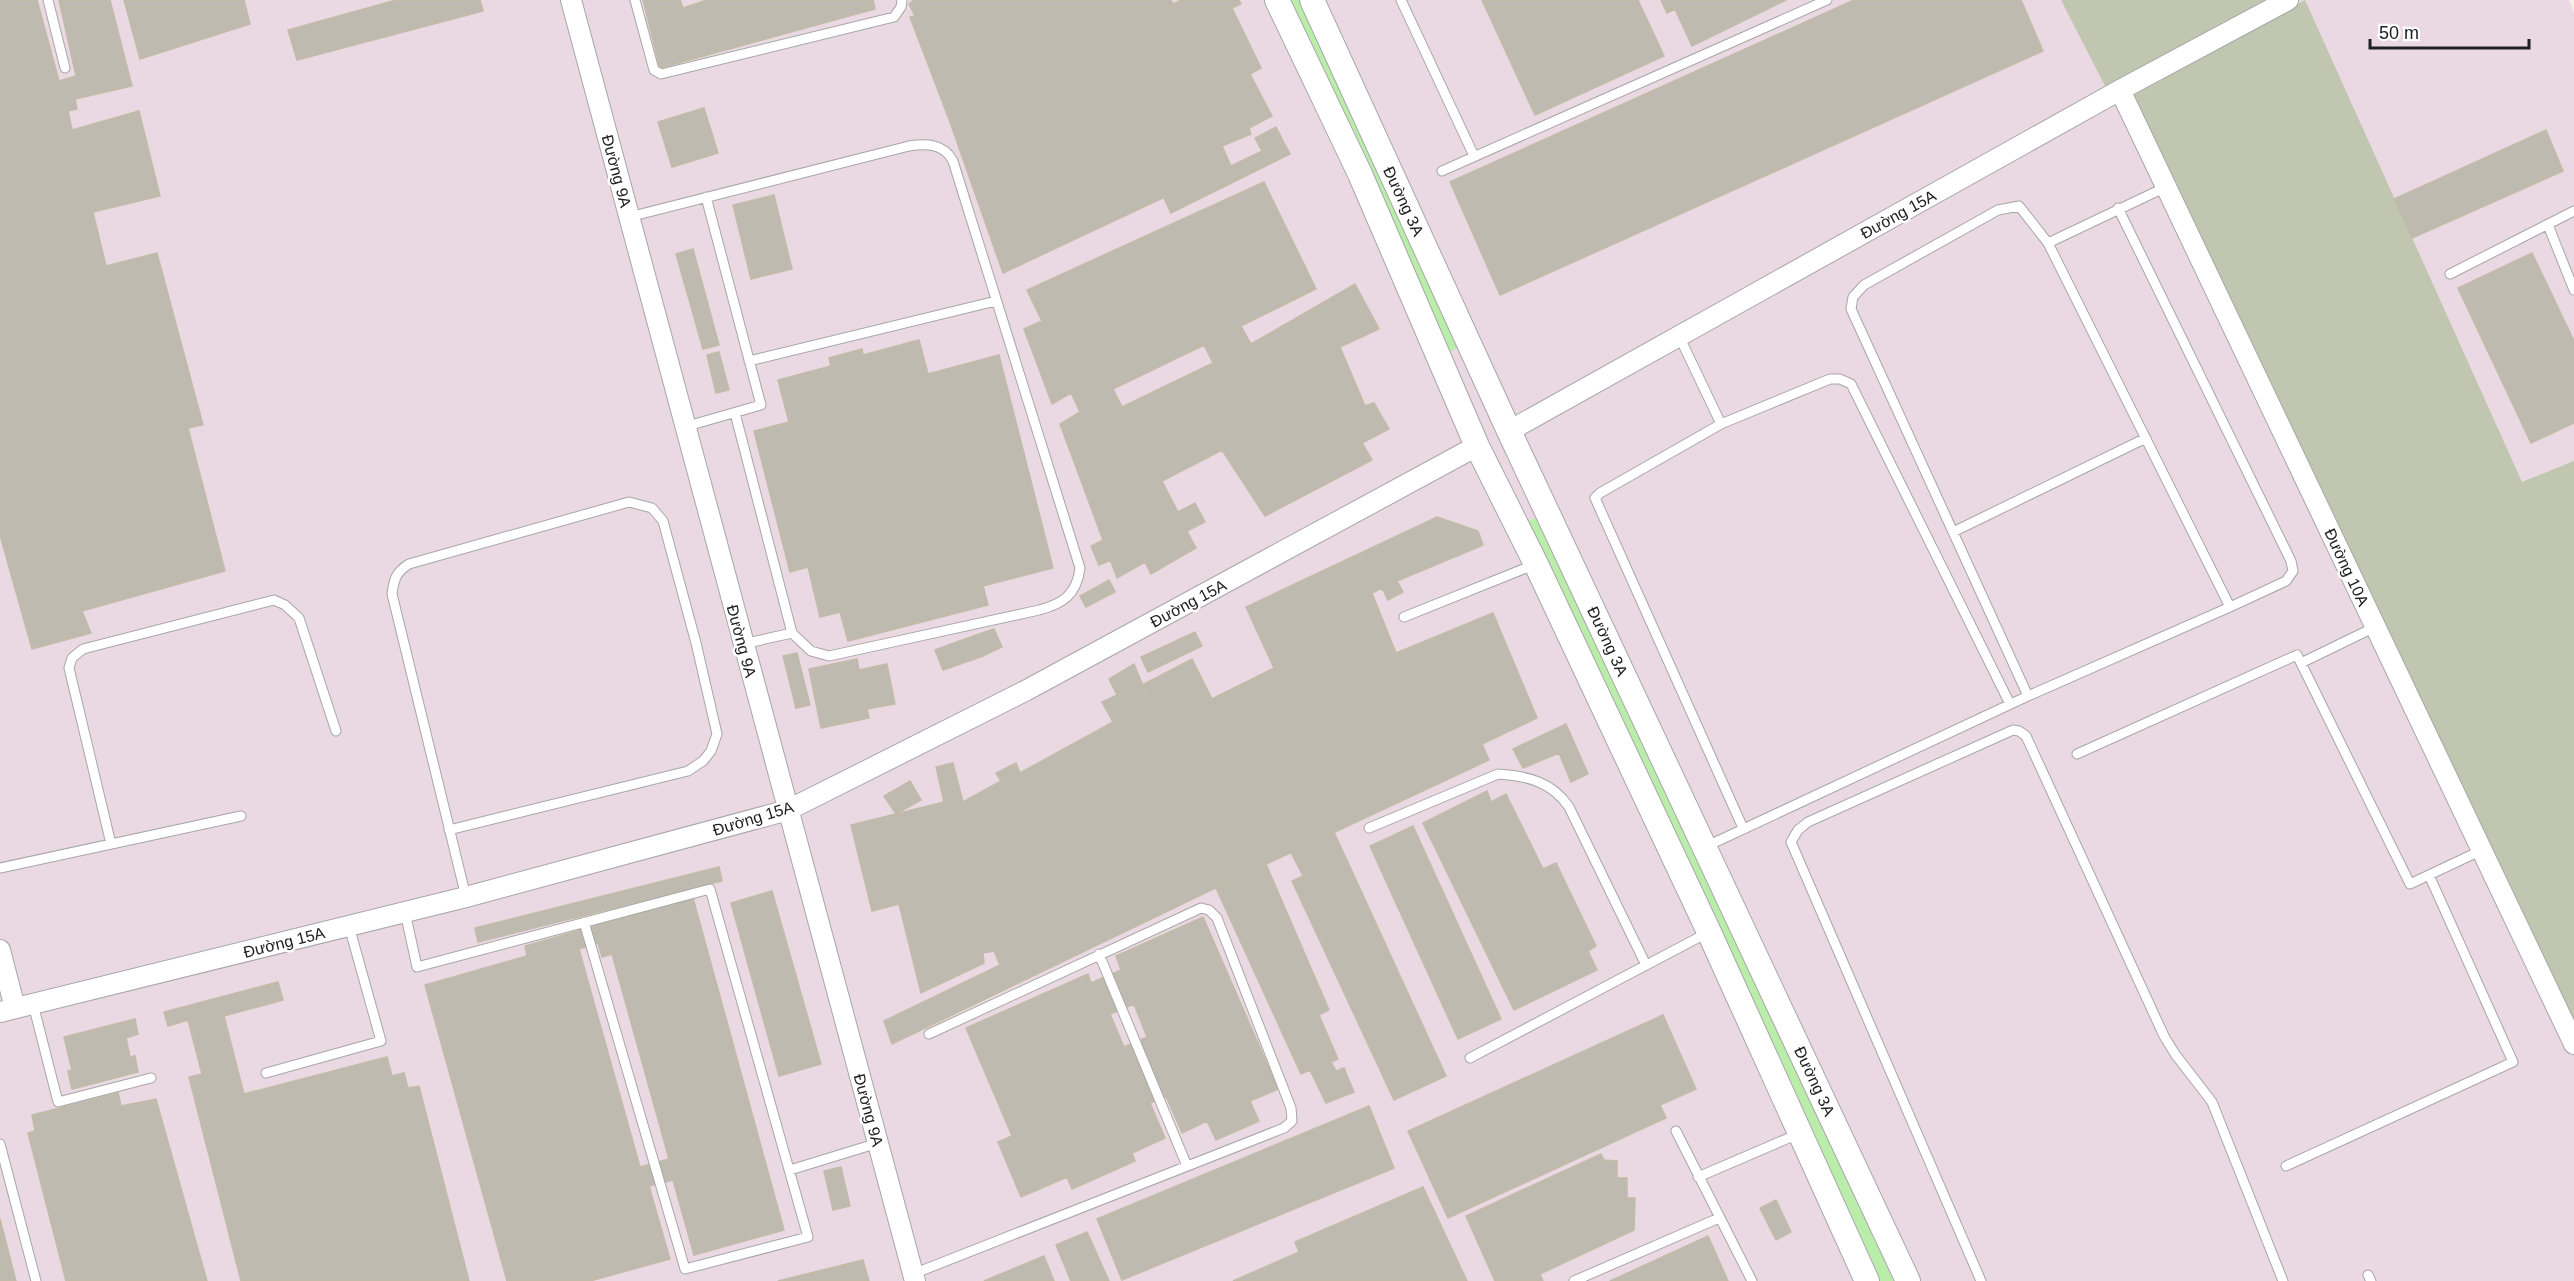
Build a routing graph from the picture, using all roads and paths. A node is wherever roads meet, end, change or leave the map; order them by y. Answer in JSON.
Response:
{"nodes":[{"id":1,"x":48,"y":0,"type":"edge"},
{"id":2,"x":571,"y":0,"type":"edge"},
{"id":3,"x":635,"y":0,"type":"edge"},
{"id":4,"x":902,"y":0,"type":"edge"},
{"id":5,"x":1277,"y":0,"type":"edge"},
{"id":6,"x":1312,"y":0,"type":"edge"},
{"id":7,"x":1401,"y":0,"type":"edge"},
{"id":8,"x":1827,"y":0,"type":"edge"},
{"id":9,"x":2288,"y":0,"type":"edge"},
{"id":10,"x":65,"y":68,"type":"dead end"},
{"id":11,"x":2120,"y":90,"type":"junction"},
{"id":12,"x":1474,"y":156,"type":"junction"},
{"id":13,"x":1442,"y":171,"type":"dead end"},
{"id":14,"x":2166,"y":187,"type":"junction"},
{"id":15,"x":706,"y":197,"type":"junction"},
{"id":16,"x":2118,"y":208,"type":"junction"},
{"id":17,"x":2574,"y":211,"type":"edge"},
{"id":18,"x":629,"y":217,"type":"junction"},
{"id":19,"x":2548,"y":225,"type":"junction"},
{"id":20,"x":2048,"y":243,"type":"junction"},
{"id":21,"x":2450,"y":274,"type":"dead end"},
{"id":22,"x":2574,"y":290,"type":"edge"},
{"id":23,"x":996,"y":301,"type":"junction"},
{"id":24,"x":1679,"y":336,"type":"junction"},
{"id":25,"x":749,"y":361,"type":"junction"},
{"id":26,"x":735,"y":412,"type":"junction"},
{"id":27,"x":1721,"y":424,"type":"junction"},
{"id":28,"x":684,"y":427,"type":"junction"},
{"id":29,"x":1509,"y":431,"type":"junction"},
{"id":30,"x":2146,"y":438,"type":"junction"},
{"id":31,"x":1477,"y":446,"type":"junction"},
{"id":32,"x":1953,"y":532,"type":"junction"},
{"id":33,"x":1536,"y":564,"type":"junction"},
{"id":34,"x":2230,"y":607,"type":"junction"},
{"id":35,"x":1404,"y":617,"type":"dead end"},
{"id":36,"x":2375,"y":627,"type":"junction"},
{"id":37,"x":792,"y":633,"type":"junction"},
{"id":38,"x":743,"y":644,"type":"junction"},
{"id":39,"x":2301,"y":663,"type":"junction"},
{"id":40,"x":2028,"y":696,"type":"junction"},
{"id":41,"x":2010,"y":704,"type":"junction"},
{"id":42,"x":336,"y":731,"type":"dead end"},
{"id":43,"x":2077,"y":754,"type":"dead end"},
{"id":44,"x":788,"y":810,"type":"junction"},
{"id":45,"x":241,"y":816,"type":"dead end"},
{"id":46,"x":1369,"y":828,"type":"dead end"},
{"id":47,"x":1743,"y":828,"type":"junction"},
{"id":48,"x":449,"y":830,"type":"junction"},
{"id":49,"x":111,"y":844,"type":"junction"},
{"id":50,"x":1705,"y":847,"type":"junction"},
{"id":51,"x":2482,"y":850,"type":"junction"},
{"id":52,"x":0,"y":868,"type":"edge"},
{"id":53,"x":2428,"y":875,"type":"junction"},
{"id":54,"x":466,"y":897,"type":"junction"},
{"id":55,"x":405,"y":912,"type":"junction"},
{"id":56,"x":584,"y":922,"type":"junction"},
{"id":57,"x":349,"y":926,"type":"junction"},
{"id":58,"x":1709,"y":932,"type":"junction"},
{"id":59,"x":0,"y":950,"type":"edge"},
{"id":60,"x":1099,"y":954,"type":"junction"},
{"id":61,"x":1646,"y":965,"type":"junction"},
{"id":62,"x":16,"y":1008,"type":"edge"},
{"id":63,"x":928,"y":1034,"type":"dead end"},
{"id":64,"x":2574,"y":1044,"type":"edge"},
{"id":65,"x":1470,"y":1058,"type":"dead end"},
{"id":66,"x":266,"y":1073,"type":"dead end"},
{"id":67,"x":150,"y":1078,"type":"dead end"},
{"id":68,"x":1676,"y":1131,"type":"dead end"},
{"id":69,"x":1800,"y":1133,"type":"junction"},
{"id":70,"x":878,"y":1143,"type":"junction"},
{"id":71,"x":0,"y":1144,"type":"edge"},
{"id":72,"x":1187,"y":1166,"type":"junction"},
{"id":73,"x":2286,"y":1166,"type":"dead end"},
{"id":74,"x":790,"y":1170,"type":"junction"},
{"id":75,"x":1698,"y":1177,"type":"junction"},
{"id":76,"x":1719,"y":1218,"type":"junction"},
{"id":77,"x":914,"y":1278,"type":"edge"},
{"id":78,"x":36,"y":1281,"type":"edge"},
{"id":79,"x":1574,"y":1281,"type":"edge"},
{"id":80,"x":1752,"y":1281,"type":"edge"},
{"id":81,"x":1867,"y":1281,"type":"edge"},
{"id":82,"x":1908,"y":1281,"type":"edge"},
{"id":83,"x":1981,"y":1281,"type":"edge"},
{"id":84,"x":2283,"y":1281,"type":"edge"}],
"edges":[{"from":1,"to":10,"type":"lane"},
{"from":2,"to":18,"type":"street","name":"Đường 9A"},
{"from":3,"to":4,"type":"lane"},
{"from":5,"to":31,"type":"street","name":"Đường 3A"},
{"from":6,"to":29,"type":"street","name":"Đường 3A"},
{"from":7,"to":12,"type":"lane"},
{"from":8,"to":12,"type":"lane"},
{"from":9,"to":11,"type":"street","name":"Đường 15A"},
{"from":11,"to":14,"type":"street","name":"Đường 10A"},
{"from":11,"to":24,"type":"street","name":"Đường 15A"},
{"from":12,"to":13,"type":"lane"},
{"from":14,"to":16,"type":"lane"},
{"from":14,"to":36,"type":"street","name":"Đường 10A"},
{"from":15,"to":18,"type":"lane"},
{"from":15,"to":23,"type":"lane"},
{"from":15,"to":25,"type":"lane"},
{"from":16,"to":20,"type":"lane"},
{"from":16,"to":34,"type":"lane"},
{"from":17,"to":19,"type":"lane"},
{"from":18,"to":28,"type":"street","name":"Đường 9A"},
{"from":19,"to":21,"type":"lane"},
{"from":19,"to":22,"type":"lane"},
{"from":20,"to":30,"type":"lane"},
{"from":20,"to":32,"type":"lane"},
{"from":23,"to":25,"type":"lane"},
{"from":23,"to":37,"type":"lane"},
{"from":24,"to":27,"type":"lane"},
{"from":24,"to":29,"type":"street","name":"Đường 15A"},
{"from":25,"to":26,"type":"lane"},
{"from":26,"to":28,"type":"lane"},
{"from":26,"to":37,"type":"lane"},
{"from":27,"to":41,"type":"lane"},
{"from":27,"to":47,"type":"lane"},
{"from":28,"to":38,"type":"street","name":"Đường 9A"},
{"from":29,"to":31,"type":"street"},
{"from":29,"to":50,"type":"street","name":"Đường 3A"},
{"from":30,"to":32,"type":"lane"},
{"from":30,"to":34,"type":"lane"},
{"from":31,"to":33,"type":"street","name":"Đường 3A"},
{"from":31,"to":44,"type":"street","name":"Đường 15A"},
{"from":32,"to":40,"type":"lane"},
{"from":33,"to":35,"type":"lane"},
{"from":33,"to":58,"type":"street","name":"Đường 3A"},
{"from":34,"to":40,"type":"lane"},
{"from":36,"to":39,"type":"lane"},
{"from":36,"to":51,"type":"street","name":"Đường 10A"},
{"from":37,"to":38,"type":"lane"},
{"from":38,"to":44,"type":"street","name":"Đường 9A"},
{"from":39,"to":43,"type":"lane"},
{"from":39,"to":53,"type":"lane"},
{"from":40,"to":41,"type":"lane"},
{"from":41,"to":47,"type":"lane"},
{"from":42,"to":49,"type":"lane"},
{"from":44,"to":54,"type":"street","name":"Đường 15A"},
{"from":44,"to":70,"type":"street","name":"Đường 9A"},
{"from":45,"to":49,"type":"lane"},
{"from":46,"to":61,"type":"lane"},
{"from":47,"to":50,"type":"lane"},
{"from":48,"to":48,"type":"lane"},
{"from":48,"to":54,"type":"lane"},
{"from":49,"to":52,"type":"lane"},
{"from":50,"to":82,"type":"street","name":"Đường 3A"},
{"from":51,"to":53,"type":"lane"},
{"from":51,"to":64,"type":"street","name":"Đường 10A"},
{"from":53,"to":73,"type":"lane"},
{"from":54,"to":55,"type":"street","name":"Đường 15A"},
{"from":55,"to":56,"type":"lane"},
{"from":55,"to":57,"type":"street","name":"Đường 15A"},
{"from":56,"to":74,"type":"lane"},
{"from":56,"to":74,"type":"lane"},
{"from":57,"to":62,"type":"street","name":"Đường 15A"},
{"from":57,"to":66,"type":"lane"},
{"from":58,"to":61,"type":"lane"},
{"from":58,"to":69,"type":"street","name":"Đường 3A"},
{"from":59,"to":62,"type":"street"},
{"from":60,"to":63,"type":"lane"},
{"from":60,"to":72,"type":"lane"},
{"from":60,"to":72,"type":"lane"},
{"from":61,"to":65,"type":"lane"},
{"from":62,"to":67,"type":"lane"},
{"from":68,"to":75,"type":"lane"},
{"from":69,"to":75,"type":"lane"},
{"from":69,"to":81,"type":"street","name":"Đường 3A"},
{"from":70,"to":74,"type":"lane"},
{"from":70,"to":77,"type":"street","name":"Đường 9A"},
{"from":71,"to":78,"type":"lane"},
{"from":72,"to":77,"type":"lane"},
{"from":75,"to":76,"type":"lane"},
{"from":76,"to":79,"type":"lane"},
{"from":76,"to":80,"type":"lane"},
{"from":83,"to":84,"type":"lane"}]}
